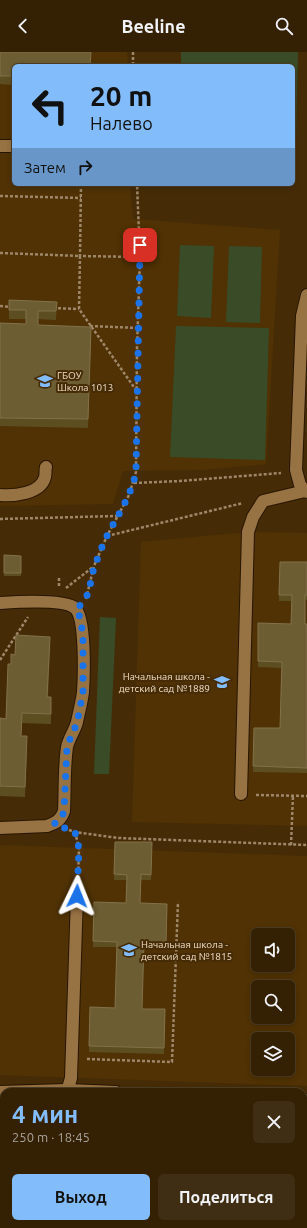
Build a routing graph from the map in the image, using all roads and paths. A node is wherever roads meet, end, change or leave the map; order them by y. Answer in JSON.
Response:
{"nodes":[{"id":1,"x":133,"y":52,"type":"edge"},
{"id":2,"x":133,"y":64,"type":"edge"},
{"id":3,"x":0,"y":146,"type":"edge"},
{"id":4,"x":12,"y":146,"type":"edge"},
{"id":5,"x":81,"y":186,"type":"edge"},
{"id":6,"x":137,"y":186,"type":"edge"},
{"id":7,"x":0,"y":196,"type":"edge"},
{"id":8,"x":81,"y":198,"type":"junction"},
{"id":9,"x":0,"y":254,"type":"edge"},
{"id":10,"x":80,"y":256,"type":"junction"},
{"id":11,"x":140,"y":258,"type":"junction"},
{"id":12,"x":307,"y":295,"type":"edge"},
{"id":13,"x":0,"y":306,"type":"edge"},
{"id":14,"x":16,"y":307,"type":"edge"},
{"id":15,"x":47,"y":308,"type":"edge"},
{"id":16,"x":79,"y":309,"type":"junction"},
{"id":17,"x":90,"y":326,"type":"junction"},
{"id":18,"x":138,"y":328,"type":"junction"},
{"id":19,"x":136,"y":390,"type":"junction"},
{"id":20,"x":46,"y":467,"type":"dead end"},
{"id":21,"x":281,"y":473,"type":"dead end"},
{"id":22,"x":134,"y":482,"type":"junction"},
{"id":23,"x":306,"y":492,"type":"edge"},
{"id":24,"x":0,"y":495,"type":"edge"},
{"id":25,"x":263,"y":501,"type":"junction"},
{"id":26,"x":118,"y":516,"type":"junction"},
{"id":27,"x":0,"y":518,"type":"edge"},
{"id":28,"x":107,"y":536,"type":"junction"},
{"id":29,"x":94,"y":566,"type":"junction"},
{"id":30,"x":65,"y":588,"type":"dead end"},
{"id":31,"x":37,"y":603,"type":"junction"},
{"id":32,"x":0,"y":604,"type":"edge"},
{"id":33,"x":76,"y":609,"type":"junction"},
{"id":34,"x":0,"y":660,"type":"edge"},
{"id":35,"x":241,"y":794,"type":"joint"},
{"id":36,"x":293,"y":795,"type":"junction"},
{"id":37,"x":307,"y":796,"type":"edge"},
{"id":38,"x":54,"y":824,"type":"junction"},
{"id":39,"x":0,"y":828,"type":"edge"},
{"id":40,"x":75,"y":832,"type":"junction"},
{"id":41,"x":291,"y":844,"type":"junction"},
{"id":42,"x":307,"y":845,"type":"edge"},
{"id":43,"x":77,"y":896,"type":"joint"},
{"id":44,"x":178,"y":902,"type":"dead end"},
{"id":45,"x":72,"y":1058,"type":"junction"},
{"id":46,"x":69,"y":1088,"type":"edge"}],
"edges":[{"from":1,"to":2,"type":"path"},
{"from":3,"to":4,"type":"lane"},
{"from":5,"to":8,"type":"path"},
{"from":6,"to":11,"type":"path"},
{"from":7,"to":8,"type":"path"},
{"from":8,"to":10,"type":"path"},
{"from":9,"to":10,"type":"path"},
{"from":10,"to":11,"type":"path"},
{"from":10,"to":16,"type":"path"},
{"from":11,"to":18,"type":"path"},
{"from":12,"to":23,"type":"lane"},
{"from":13,"to":14,"type":"path"},
{"from":15,"to":16,"type":"path"},
{"from":16,"to":17,"type":"path"},
{"from":17,"to":18,"type":"path"},
{"from":17,"to":19,"type":"path"},
{"from":18,"to":19,"type":"path"},
{"from":19,"to":22,"type":"path"},
{"from":20,"to":24,"type":"lane"},
{"from":21,"to":22,"type":"path"},
{"from":22,"to":26,"type":"path"},
{"from":23,"to":25,"type":"lane"},
{"from":25,"to":28,"type":"path"},
{"from":25,"to":35,"type":"lane"},
{"from":26,"to":27,"type":"path"},
{"from":26,"to":28,"type":"path"},
{"from":28,"to":29,"type":"path"},
{"from":29,"to":30,"type":"path"},
{"from":29,"to":33,"type":"path"},
{"from":31,"to":32,"type":"lane"},
{"from":31,"to":33,"type":"lane"},
{"from":31,"to":34,"type":"path"},
{"from":33,"to":38,"type":"lane"},
{"from":35,"to":36,"type":"path"},
{"from":36,"to":37,"type":"path"},
{"from":36,"to":41,"type":"path"},
{"from":38,"to":39,"type":"lane"},
{"from":38,"to":40,"type":"path"},
{"from":40,"to":41,"type":"path"},
{"from":40,"to":43,"type":"path"},
{"from":41,"to":42,"type":"path"},
{"from":43,"to":45,"type":"lane"},
{"from":44,"to":45,"type":"path"},
{"from":45,"to":46,"type":"lane"}]}
